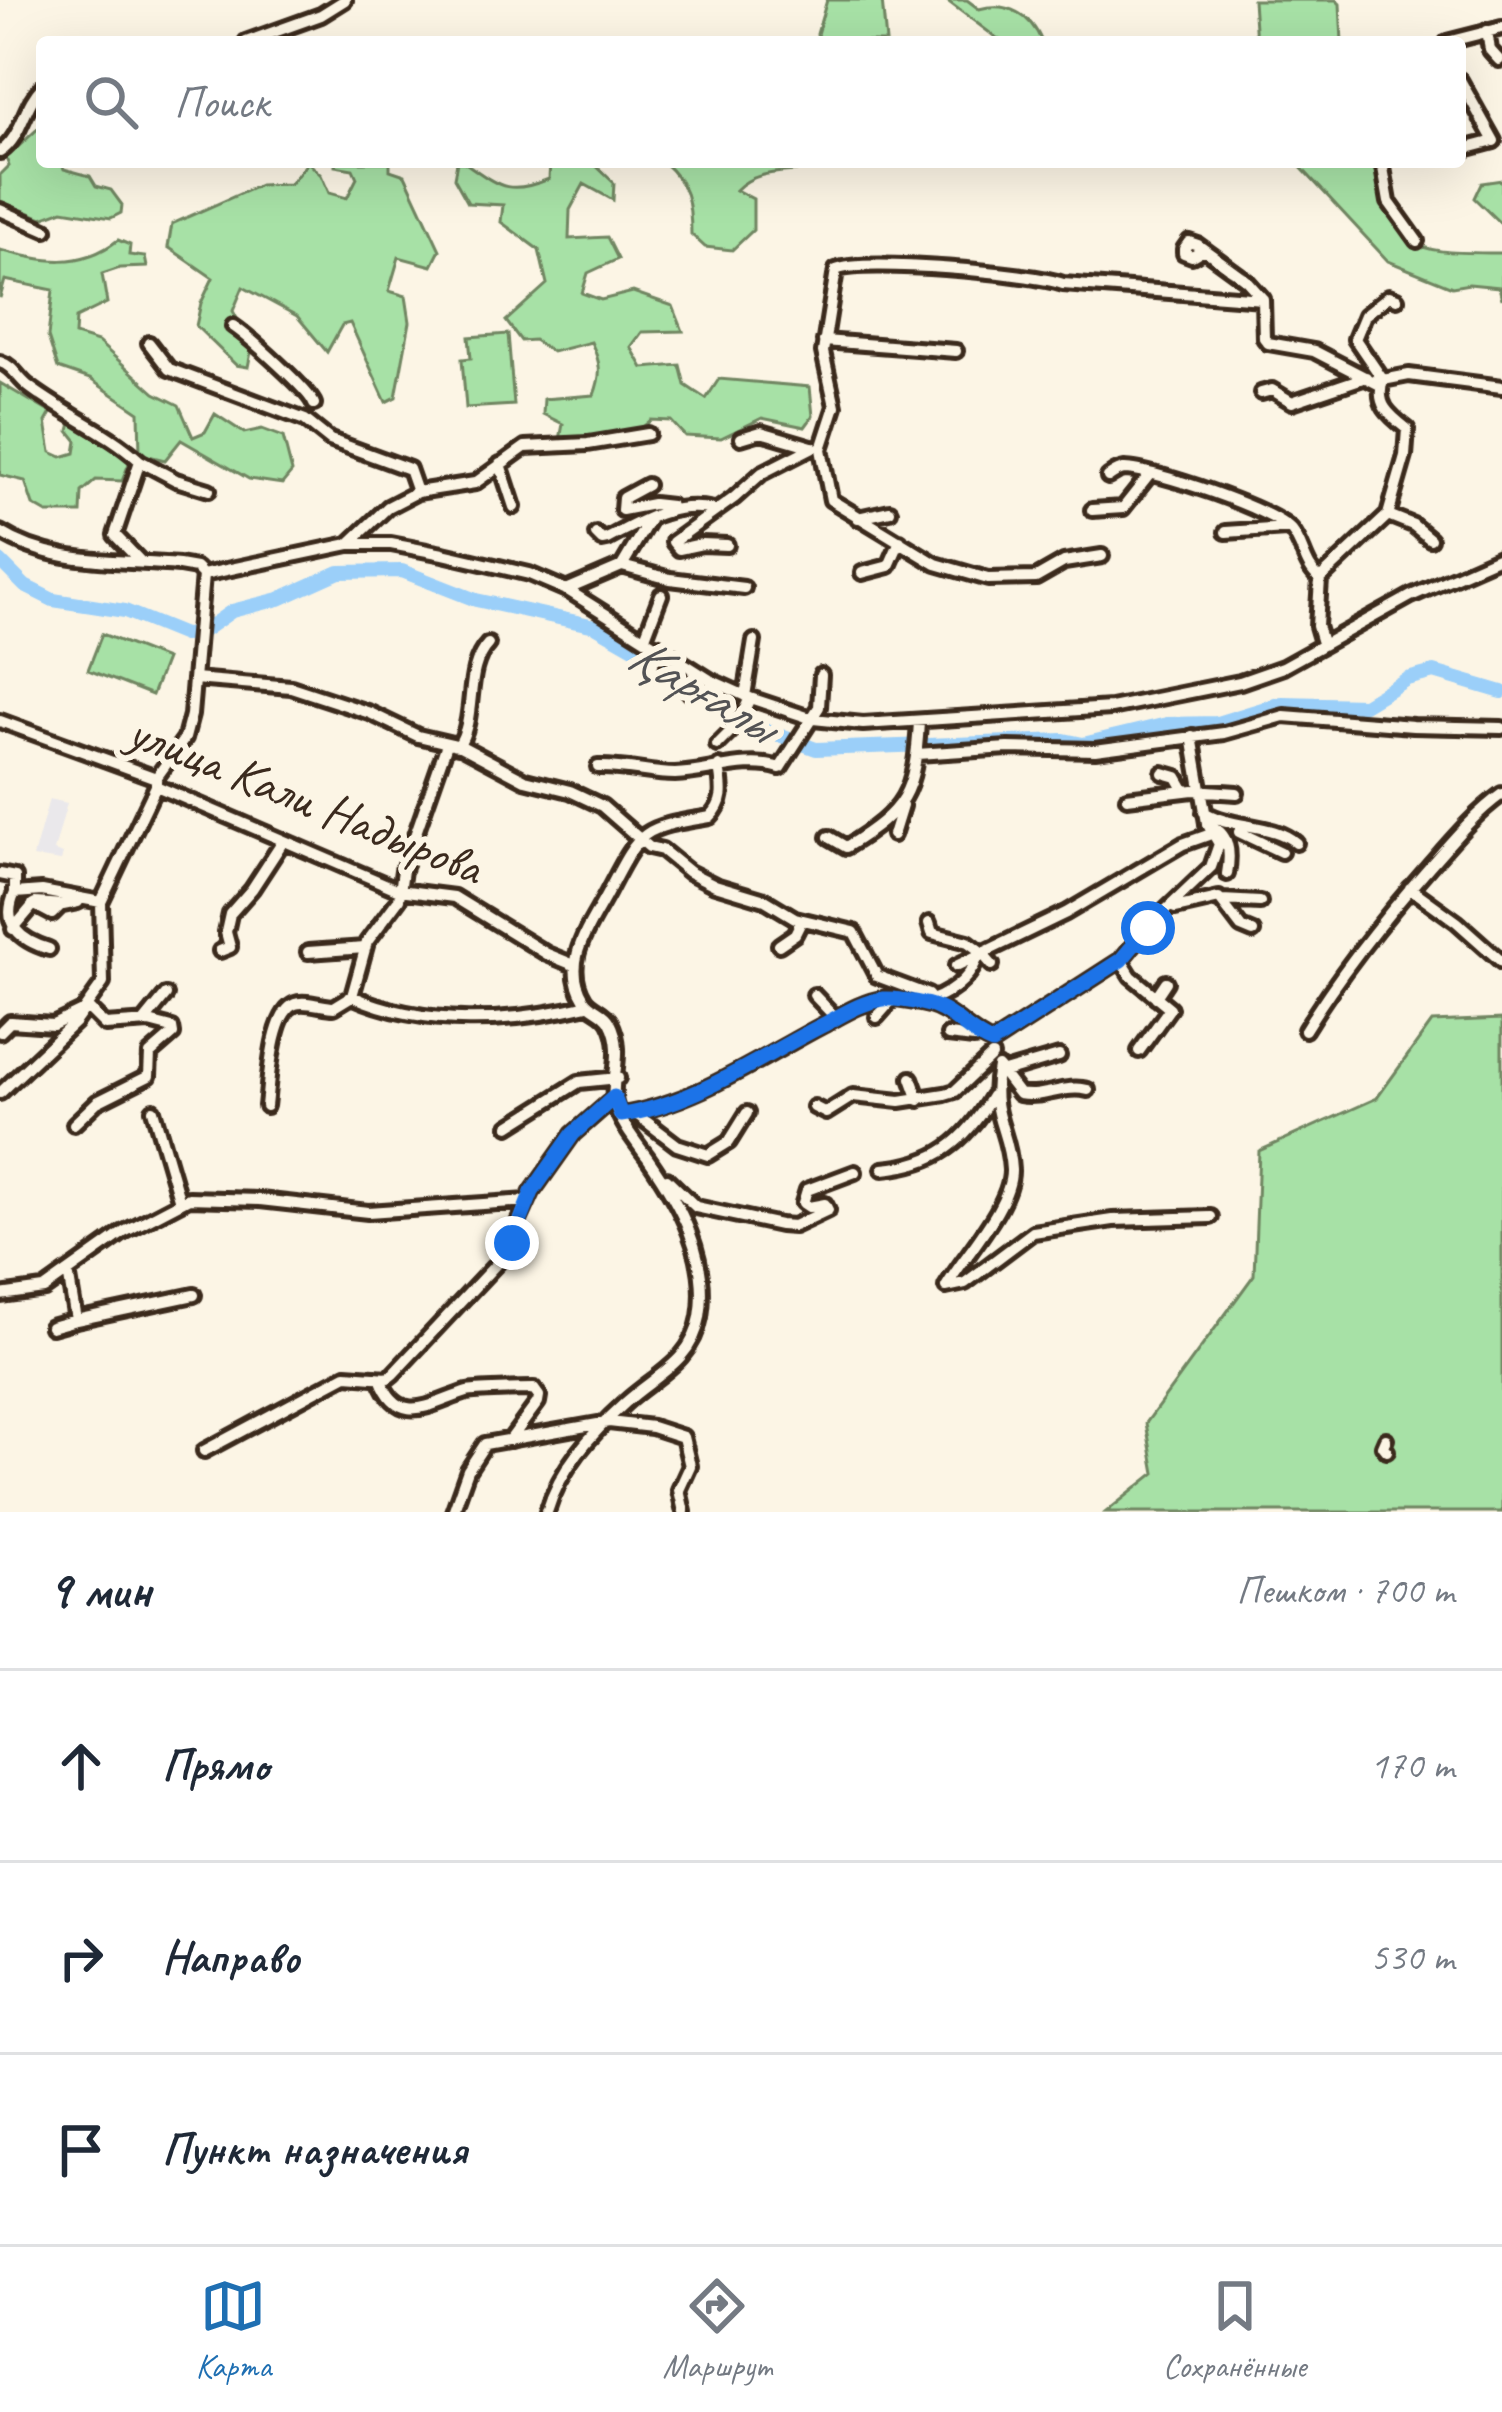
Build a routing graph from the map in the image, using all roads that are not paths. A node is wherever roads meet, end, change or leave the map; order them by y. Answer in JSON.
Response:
{"nodes":[{"id":1,"x":345,"y":0,"type":"edge"},
{"id":2,"x":1502,"y":28,"type":"edge"},
{"id":3,"x":1487,"y":32,"type":"junction"},
{"id":4,"x":263,"y":36,"type":"edge"},
{"id":5,"x":1466,"y":38,"type":"edge"},
{"id":6,"x":1499,"y":60,"type":"edge"},
{"id":7,"x":1466,"y":90,"type":"edge"},
{"id":8,"x":36,"y":94,"type":"edge"},
{"id":9,"x":1498,"y":141,"type":"edge"},
{"id":10,"x":1466,"y":149,"type":"edge"},
{"id":11,"x":0,"y":152,"type":"edge"},
{"id":12,"x":1383,"y":168,"type":"edge"},
{"id":13,"x":0,"y":210,"type":"edge"},
{"id":14,"x":46,"y":230,"type":"dead end"},
{"id":15,"x":1417,"y":241,"type":"dead end"},
{"id":16,"x":1202,"y":250,"type":"dead end"},
{"id":17,"x":1396,"y":298,"type":"dead end"},
{"id":18,"x":1264,"y":299,"type":"junction"},
{"id":19,"x":233,"y":326,"type":"dead end"},
{"id":20,"x":824,"y":341,"type":"junction"},
{"id":21,"x":149,"y":343,"type":"dead end"},
{"id":22,"x":956,"y":351,"type":"dead end"},
{"id":23,"x":0,"y":362,"type":"edge"},
{"id":24,"x":1366,"y":377,"type":"junction"},
{"id":25,"x":1381,"y":382,"type":"junction"},
{"id":26,"x":1502,"y":387,"type":"edge"},
{"id":27,"x":1261,"y":393,"type":"dead end"},
{"id":28,"x":310,"y":424,"type":"junction"},
{"id":29,"x":648,"y":434,"type":"dead end"},
{"id":30,"x":741,"y":438,"type":"dead end"},
{"id":31,"x":817,"y":448,"type":"junction"},
{"id":32,"x":140,"y":460,"type":"junction"},
{"id":33,"x":500,"y":464,"type":"junction"},
{"id":34,"x":1150,"y":474,"type":"junction"},
{"id":35,"x":1108,"y":477,"type":"dead end"},
{"id":36,"x":427,"y":480,"type":"dead end"},
{"id":37,"x":647,"y":485,"type":"dead end"},
{"id":38,"x":209,"y":490,"type":"dead end"},
{"id":39,"x":417,"y":492,"type":"junction"},
{"id":40,"x":514,"y":507,"type":"dead end"},
{"id":41,"x":680,"y":508,"type":"junction"},
{"id":42,"x":1092,"y":510,"type":"dead end"},
{"id":43,"x":714,"y":511,"type":"junction"},
{"id":44,"x":890,"y":511,"type":"dead end"},
{"id":45,"x":653,"y":514,"type":"junction"},
{"id":46,"x":1388,"y":515,"type":"junction"},
{"id":47,"x":858,"y":518,"type":"junction"},
{"id":48,"x":1289,"y":528,"type":"junction"},
{"id":49,"x":0,"y":532,"type":"edge"},
{"id":50,"x":1226,"y":532,"type":"dead end"},
{"id":51,"x":596,"y":534,"type":"dead end"},
{"id":52,"x":1430,"y":538,"type":"dead end"},
{"id":53,"x":900,"y":541,"type":"junction"},
{"id":54,"x":349,"y":544,"type":"junction"},
{"id":55,"x":727,"y":545,"type":"dead end"},
{"id":56,"x":1102,"y":556,"type":"dead end"},
{"id":57,"x":1502,"y":556,"type":"edge"},
{"id":58,"x":140,"y":562,"type":"junction"},
{"id":59,"x":622,"y":566,"type":"junction"},
{"id":60,"x":862,"y":573,"type":"dead end"},
{"id":61,"x":1309,"y":574,"type":"junction"},
{"id":62,"x":203,"y":575,"type":"junction"},
{"id":63,"x":744,"y":588,"type":"dead end"},
{"id":64,"x":566,"y":590,"type":"junction"},
{"id":65,"x":661,"y":595,"type":"dead end"},
{"id":66,"x":754,"y":641,"type":"dead end"},
{"id":67,"x":1322,"y":643,"type":"junction"},
{"id":68,"x":488,"y":644,"type":"dead end"},
{"id":69,"x":652,"y":655,"type":"junction"},
{"id":70,"x":821,"y":675,"type":"dead end"},
{"id":71,"x":194,"y":680,"type":"junction"},
{"id":72,"x":748,"y":697,"type":"junction"},
{"id":73,"x":813,"y":719,"type":"junction"},
{"id":74,"x":0,"y":721,"type":"edge"},
{"id":75,"x":920,"y":722,"type":"junction"},
{"id":76,"x":1502,"y":728,"type":"edge"},
{"id":77,"x":1192,"y":736,"type":"junction"},
{"id":78,"x":452,"y":745,"type":"junction"},
{"id":79,"x":717,"y":745,"type":"dead end"},
{"id":80,"x":917,"y":752,"type":"junction"},
{"id":81,"x":720,"y":766,"type":"junction"},
{"id":82,"x":598,"y":767,"type":"dead end"},
{"id":83,"x":1163,"y":773,"type":"dead end"},
{"id":84,"x":156,"y":782,"type":"junction"},
{"id":85,"x":1201,"y":790,"type":"junction"},
{"id":86,"x":1185,"y":791,"type":"junction"},
{"id":87,"x":1237,"y":793,"type":"dead end"},
{"id":88,"x":1502,"y":794,"type":"edge"},
{"id":89,"x":1127,"y":798,"type":"dead end"},
{"id":90,"x":903,"y":803,"type":"junction"},
{"id":91,"x":1221,"y":820,"type":"junction"},
{"id":92,"x":1207,"y":823,"type":"junction"},
{"id":93,"x":893,"y":835,"type":"dead end"},
{"id":94,"x":829,"y":837,"type":"dead end"},
{"id":95,"x":638,"y":839,"type":"junction"},
{"id":96,"x":282,"y":843,"type":"junction"},
{"id":97,"x":1296,"y":843,"type":"dead end"},
{"id":98,"x":1281,"y":851,"type":"dead end"},
{"id":99,"x":24,"y":864,"type":"dead end"},
{"id":100,"x":5,"y":874,"type":"edge"},
{"id":101,"x":1227,"y":874,"type":"dead end"},
{"id":102,"x":1410,"y":888,"type":"junction"},
{"id":103,"x":399,"y":890,"type":"junction"},
{"id":104,"x":15,"y":893,"type":"junction"},
{"id":105,"x":1222,"y":900,"type":"junction"},
{"id":106,"x":81,"y":901,"type":"junction"},
{"id":107,"x":101,"y":902,"type":"junction"},
{"id":108,"x":1260,"y":902,"type":"dead end"},
{"id":109,"x":1172,"y":908,"type":"junction"},
{"id":110,"x":5,"y":910,"type":"edge"},
{"id":111,"x":802,"y":920,"type":"junction"},
{"id":112,"x":929,"y":923,"type":"dead end"},
{"id":113,"x":13,"y":929,"type":"junction"},
{"id":114,"x":1253,"y":932,"type":"dead end"},
{"id":115,"x":779,"y":945,"type":"dead end"},
{"id":116,"x":365,"y":948,"type":"junction"},
{"id":117,"x":986,"y":948,"type":"junction"},
{"id":118,"x":50,"y":949,"type":"dead end"},
{"id":119,"x":1012,"y":949,"type":"dead end"},
{"id":120,"x":220,"y":951,"type":"dead end"},
{"id":121,"x":308,"y":952,"type":"dead end"},
{"id":122,"x":1121,"y":960,"type":"junction"},
{"id":123,"x":1502,"y":962,"type":"edge"},
{"id":124,"x":574,"y":965,"type":"junction"},
{"id":125,"x":992,"y":965,"type":"dead end"},
{"id":126,"x":956,"y":966,"type":"dead end"},
{"id":127,"x":1166,"y":982,"type":"dead end"},
{"id":128,"x":166,"y":995,"type":"dead end"},
{"id":129,"x":814,"y":995,"type":"dead end"},
{"id":130,"x":352,"y":997,"type":"junction"},
{"id":131,"x":1156,"y":997,"type":"junction"},
{"id":132,"x":892,"y":1000,"type":"junction"},
{"id":133,"x":930,"y":1003,"type":"junction"},
{"id":134,"x":588,"y":1005,"type":"junction"},
{"id":135,"x":88,"y":1008,"type":"junction"},
{"id":136,"x":877,"y":1017,"type":"dead end"},
{"id":137,"x":836,"y":1018,"type":"junction"},
{"id":138,"x":5,"y":1020,"type":"edge"},
{"id":139,"x":143,"y":1022,"type":"junction"},
{"id":140,"x":1305,"y":1030,"type":"dead end"},
{"id":141,"x":0,"y":1033,"type":"edge"},
{"id":142,"x":948,"y":1035,"type":"dead end"},
{"id":143,"x":977,"y":1038,"type":"junction"},
{"id":144,"x":1139,"y":1051,"type":"dead end"},
{"id":145,"x":1059,"y":1056,"type":"dead end"},
{"id":146,"x":996,"y":1060,"type":"junction"},
{"id":147,"x":617,"y":1078,"type":"junction"},
{"id":148,"x":705,"y":1078,"type":"dead end"},
{"id":149,"x":911,"y":1078,"type":"dead end"},
{"id":150,"x":1088,"y":1090,"type":"dead end"},
{"id":151,"x":690,"y":1093,"type":"junction"},
{"id":152,"x":994,"y":1093,"type":"junction"},
{"id":153,"x":0,"y":1094,"type":"edge"},
{"id":154,"x":614,"y":1097,"type":"junction"},
{"id":155,"x":919,"y":1100,"type":"junction"},
{"id":156,"x":266,"y":1106,"type":"dead end"},
{"id":157,"x":814,"y":1108,"type":"dead end"},
{"id":158,"x":153,"y":1110,"type":"dead end"},
{"id":159,"x":747,"y":1113,"type":"dead end"},
{"id":160,"x":628,"y":1114,"type":"junction"},
{"id":161,"x":74,"y":1124,"type":"dead end"},
{"id":162,"x":509,"y":1126,"type":"dead end"},
{"id":163,"x":883,"y":1168,"type":"dead end"},
{"id":164,"x":656,"y":1169,"type":"junction"},
{"id":165,"x":854,"y":1172,"type":"dead end"},
{"id":166,"x":528,"y":1201,"type":"junction"},
{"id":167,"x":180,"y":1202,"type":"junction"},
{"id":168,"x":1211,"y":1217,"type":"dead end"},
{"id":169,"x":68,"y":1272,"type":"junction"},
{"id":170,"x":0,"y":1295,"type":"edge"},
{"id":171,"x":194,"y":1295,"type":"dead end"},
{"id":172,"x":76,"y":1320,"type":"junction"},
{"id":173,"x":51,"y":1328,"type":"dead end"},
{"id":174,"x":380,"y":1378,"type":"junction"},
{"id":175,"x":609,"y":1422,"type":"junction"},
{"id":176,"x":510,"y":1439,"type":"junction"},
{"id":177,"x":204,"y":1451,"type":"dead end"},
{"id":178,"x":453,"y":1512,"type":"edge"},
{"id":179,"x":547,"y":1512,"type":"edge"},
{"id":180,"x":684,"y":1512,"type":"edge"}],
"edges":[{"from":1,"to":4,"type":"street"},
{"from":2,"to":3,"type":"street"},
{"from":3,"to":5,"type":"street"},
{"from":3,"to":6,"type":"street"},
{"from":7,"to":9,"type":"street"},
{"from":8,"to":11,"type":"street"},
{"from":9,"to":10,"type":"street"},
{"from":12,"to":15,"type":"street"},
{"from":13,"to":14,"type":"street"},
{"from":16,"to":18,"type":"street"},
{"from":17,"to":25,"type":"street"},
{"from":18,"to":20,"type":"street"},
{"from":18,"to":24,"type":"street"},
{"from":19,"to":28,"type":"street"},
{"from":20,"to":22,"type":"street"},
{"from":20,"to":31,"type":"street"},
{"from":21,"to":28,"type":"street"},
{"from":23,"to":32,"type":"street"},
{"from":24,"to":25,"type":"street"},
{"from":24,"to":27,"type":"street"},
{"from":25,"to":26,"type":"street"},
{"from":25,"to":46,"type":"street"},
{"from":28,"to":39,"type":"street"},
{"from":29,"to":33,"type":"street"},
{"from":30,"to":31,"type":"street"},
{"from":31,"to":43,"type":"street"},
{"from":31,"to":47,"type":"street"},
{"from":32,"to":38,"type":"street"},
{"from":32,"to":58,"type":"street"},
{"from":33,"to":39,"type":"street"},
{"from":33,"to":40,"type":"street"},
{"from":34,"to":35,"type":"street"},
{"from":34,"to":42,"type":"street"},
{"from":34,"to":48,"type":"street"},
{"from":36,"to":39,"type":"street"},
{"from":37,"to":41,"type":"street"},
{"from":39,"to":54,"type":"street"},
{"from":41,"to":43,"type":"street"},
{"from":41,"to":45,"type":"street"},
{"from":43,"to":55,"type":"street"},
{"from":44,"to":47,"type":"street"},
{"from":45,"to":51,"type":"street"},
{"from":45,"to":59,"type":"street"},
{"from":46,"to":52,"type":"street"},
{"from":46,"to":61,"type":"street"},
{"from":47,"to":53,"type":"street"},
{"from":48,"to":50,"type":"street"},
{"from":48,"to":61,"type":"street"},
{"from":49,"to":58,"type":"street"},
{"from":53,"to":56,"type":"street"},
{"from":53,"to":60,"type":"street"},
{"from":54,"to":62,"type":"street"},
{"from":54,"to":64,"type":"street"},
{"from":57,"to":67,"type":"street"},
{"from":58,"to":62,"type":"street"},
{"from":59,"to":63,"type":"street"},
{"from":59,"to":64,"type":"street"},
{"from":61,"to":67,"type":"street"},
{"from":62,"to":71,"type":"street"},
{"from":64,"to":69,"type":"street"},
{"from":65,"to":69,"type":"street"},
{"from":66,"to":72,"type":"street"},
{"from":67,"to":75,"type":"street"},
{"from":68,"to":78,"type":"street"},
{"from":69,"to":72,"type":"street"},
{"from":70,"to":73,"type":"street"},
{"from":71,"to":78,"type":"street"},
{"from":71,"to":84,"type":"street"},
{"from":72,"to":73,"type":"street"},
{"from":72,"to":79,"type":"street"},
{"from":73,"to":75,"type":"street"},
{"from":73,"to":81,"type":"street"},
{"from":74,"to":84,"type":"street","name":"улица Кали Надырова"},
{"from":75,"to":80,"type":"street"},
{"from":76,"to":77,"type":"street"},
{"from":77,"to":80,"type":"street"},
{"from":77,"to":85,"type":"street"},
{"from":78,"to":95,"type":"street"},
{"from":78,"to":103,"type":"street"},
{"from":80,"to":90,"type":"street"},
{"from":81,"to":82,"type":"street"},
{"from":81,"to":95,"type":"street"},
{"from":83,"to":86,"type":"street"},
{"from":84,"to":96,"type":"street","name":"улица Кали Надырова"},
{"from":84,"to":107,"type":"street"},
{"from":85,"to":86,"type":"street"},
{"from":85,"to":87,"type":"street"},
{"from":85,"to":92,"type":"street"},
{"from":86,"to":89,"type":"street"},
{"from":88,"to":102,"type":"street"},
{"from":90,"to":93,"type":"street"},
{"from":90,"to":94,"type":"street"},
{"from":91,"to":92,"type":"street"},
{"from":91,"to":97,"type":"street"},
{"from":91,"to":98,"type":"street"},
{"from":92,"to":101,"type":"street"},
{"from":92,"to":109,"type":"street"},
{"from":92,"to":117,"type":"street"},
{"from":95,"to":111,"type":"street"},
{"from":95,"to":124,"type":"street"},
{"from":96,"to":103,"type":"street","name":"улица Кали Надырова"},
{"from":96,"to":120,"type":"street"},
{"from":99,"to":100,"type":"street"},
{"from":100,"to":104,"type":"street"},
{"from":102,"to":123,"type":"street"},
{"from":102,"to":140,"type":"street"},
{"from":103,"to":116,"type":"street"},
{"from":103,"to":124,"type":"street","name":"улица Кали Надырова"},
{"from":104,"to":106,"type":"street"},
{"from":104,"to":110,"type":"street"},
{"from":105,"to":108,"type":"street"},
{"from":105,"to":109,"type":"street"},
{"from":105,"to":114,"type":"street"},
{"from":106,"to":107,"type":"street"},
{"from":106,"to":113,"type":"street"},
{"from":107,"to":135,"type":"street"},
{"from":109,"to":122,"type":"street"},
{"from":110,"to":113,"type":"street"},
{"from":111,"to":115,"type":"street"},
{"from":111,"to":133,"type":"street"},
{"from":112,"to":117,"type":"street"},
{"from":113,"to":118,"type":"street"},
{"from":116,"to":121,"type":"street"},
{"from":116,"to":130,"type":"street"},
{"from":117,"to":119,"type":"street"},
{"from":117,"to":125,"type":"street"},
{"from":117,"to":126,"type":"street"},
{"from":117,"to":133,"type":"street"},
{"from":122,"to":131,"type":"street"},
{"from":122,"to":146,"type":"street"},
{"from":124,"to":134,"type":"street"},
{"from":127,"to":131,"type":"street"},
{"from":128,"to":139,"type":"street"},
{"from":129,"to":137,"type":"street"},
{"from":130,"to":134,"type":"street"},
{"from":130,"to":156,"type":"street"},
{"from":131,"to":144,"type":"street"},
{"from":132,"to":133,"type":"street"},
{"from":132,"to":136,"type":"street"},
{"from":132,"to":137,"type":"street"},
{"from":133,"to":143,"type":"street"},
{"from":134,"to":147,"type":"street"},
{"from":135,"to":138,"type":"street"},
{"from":135,"to":139,"type":"street"},
{"from":135,"to":153,"type":"street"},
{"from":137,"to":151,"type":"street"},
{"from":138,"to":141,"type":"street"},
{"from":139,"to":161,"type":"street"},
{"from":142,"to":143,"type":"street"},
{"from":143,"to":146,"type":"street"},
{"from":145,"to":146,"type":"street"},
{"from":146,"to":150,"type":"street"},
{"from":146,"to":152,"type":"street"},
{"from":146,"to":155,"type":"street"},
{"from":147,"to":154,"type":"street"},
{"from":147,"to":162,"type":"street"},
{"from":148,"to":151,"type":"street"},
{"from":149,"to":155,"type":"street"},
{"from":151,"to":160,"type":"street"},
{"from":152,"to":163,"type":"street"},
{"from":152,"to":168,"type":"street"},
{"from":154,"to":160,"type":"street"},
{"from":154,"to":166,"type":"street"},
{"from":155,"to":157,"type":"street"},
{"from":158,"to":167,"type":"street"},
{"from":159,"to":160,"type":"street"},
{"from":160,"to":164,"type":"street"},
{"from":164,"to":165,"type":"street"},
{"from":164,"to":175,"type":"street"},
{"from":166,"to":167,"type":"street"},
{"from":166,"to":174,"type":"street"},
{"from":167,"to":169,"type":"street"},
{"from":169,"to":170,"type":"street"},
{"from":169,"to":172,"type":"street"},
{"from":171,"to":172,"type":"street"},
{"from":172,"to":173,"type":"street"},
{"from":174,"to":176,"type":"street"},
{"from":174,"to":177,"type":"street"},
{"from":175,"to":176,"type":"street"},
{"from":175,"to":179,"type":"street"},
{"from":175,"to":180,"type":"street"},
{"from":176,"to":178,"type":"street"}]}
